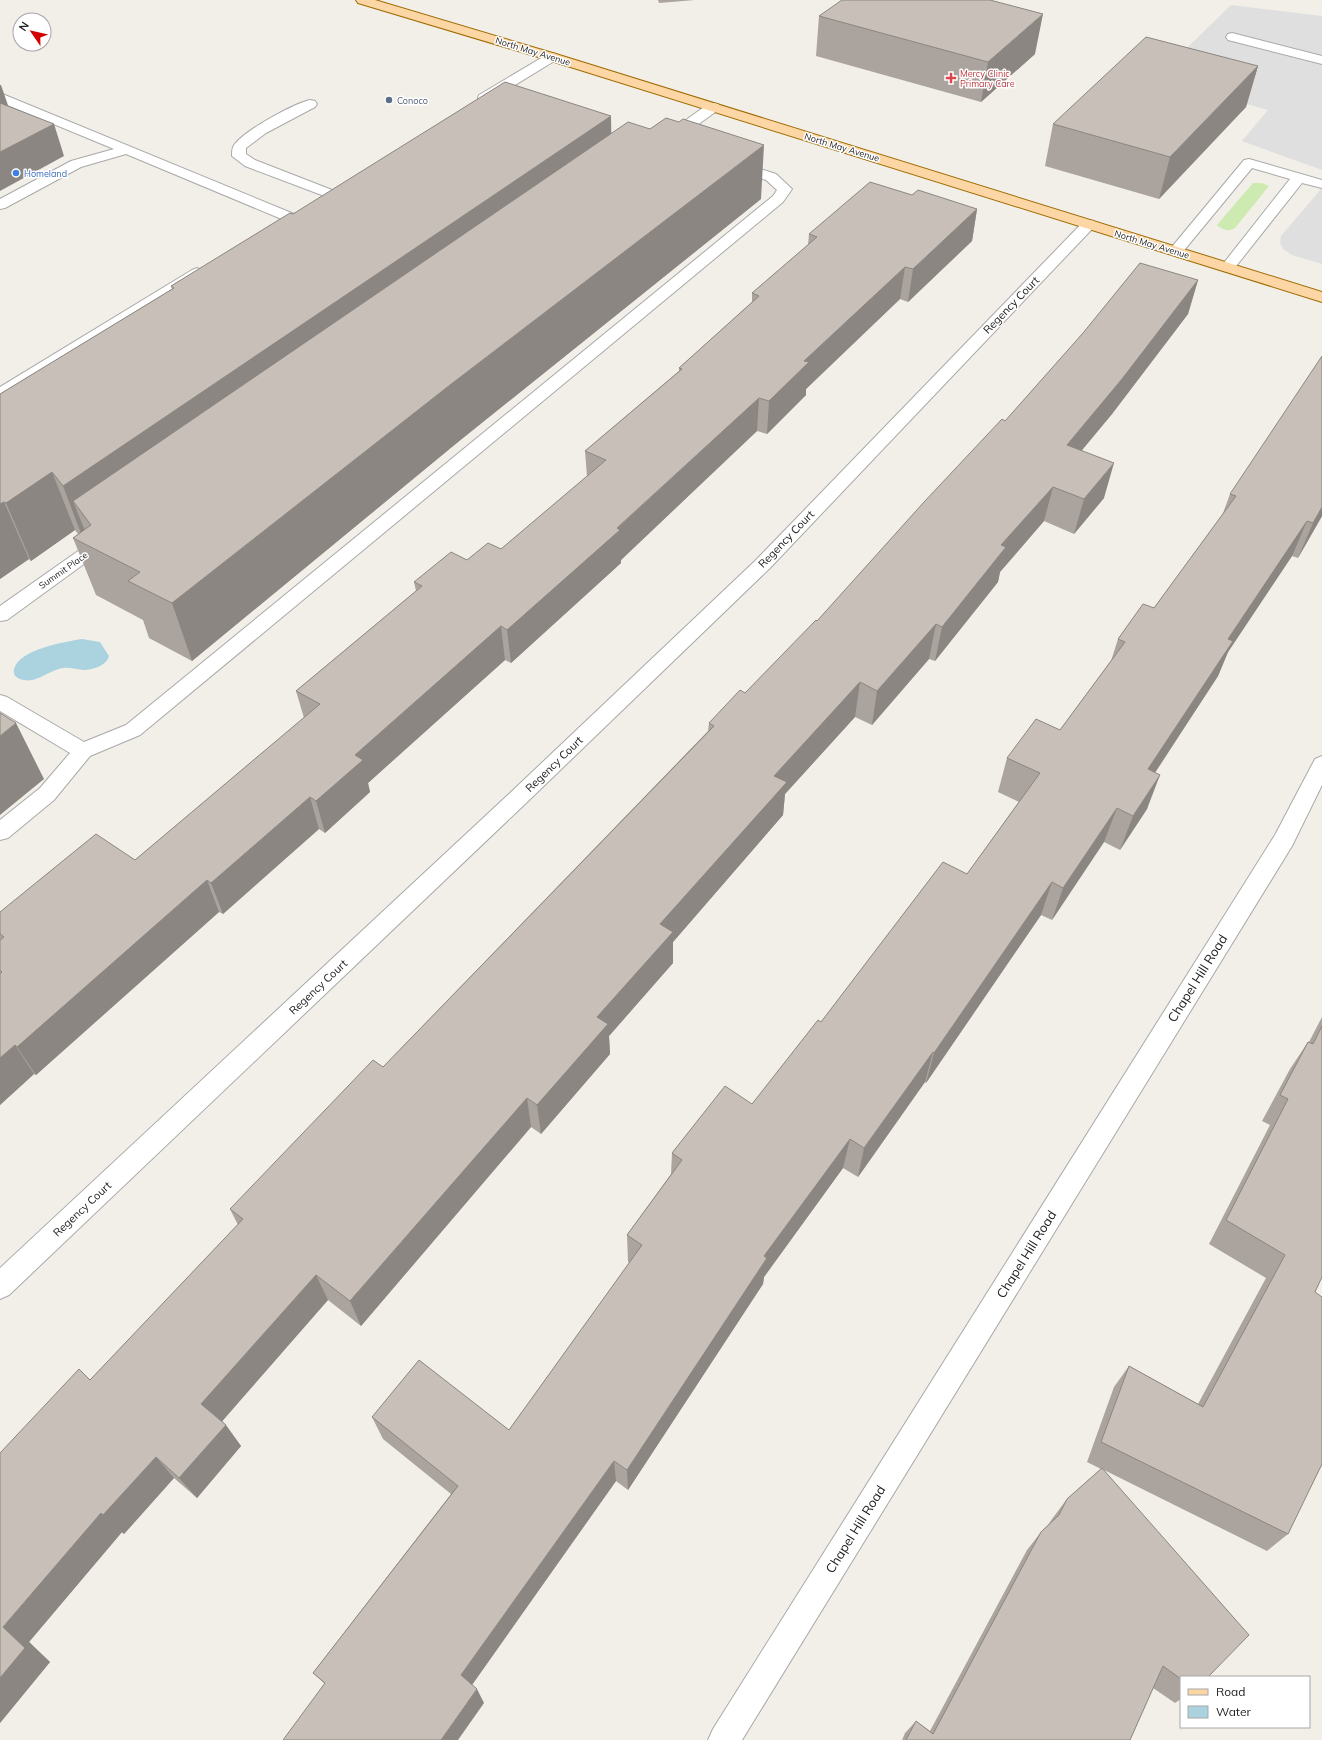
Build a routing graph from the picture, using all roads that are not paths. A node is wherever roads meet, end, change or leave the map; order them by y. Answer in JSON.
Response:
{"nodes":[{"id":1,"x":362,"y":0,"type":"edge"},
{"id":2,"x":1232,"y":37,"type":"dead end"},
{"id":3,"x":552,"y":57,"type":"junction"},
{"id":4,"x":1322,"y":60,"type":"edge"},
{"id":5,"x":0,"y":97,"type":"edge"},
{"id":6,"x":310,"y":104,"type":"dead end"},
{"id":7,"x":470,"y":106,"type":"edge"},
{"id":8,"x":713,"y":107,"type":"junction"},
{"id":9,"x":127,"y":150,"type":"junction"},
{"id":10,"x":685,"y":150,"type":"edge"},
{"id":11,"x":721,"y":161,"type":"edge"},
{"id":12,"x":1298,"y":177,"type":"junction"},
{"id":13,"x":1322,"y":184,"type":"edge"},
{"id":14,"x":341,"y":185,"type":"edge"},
{"id":15,"x":327,"y":193,"type":"junction"},
{"id":16,"x":314,"y":201,"type":"edge"},
{"id":17,"x":0,"y":205,"type":"edge"},
{"id":18,"x":302,"y":209,"type":"edge"},
{"id":19,"x":289,"y":217,"type":"junction"},
{"id":20,"x":1089,"y":224,"type":"junction"},
{"id":21,"x":275,"y":225,"type":"edge"},
{"id":22,"x":1176,"y":251,"type":"junction"},
{"id":23,"x":209,"y":266,"type":"edge"},
{"id":24,"x":1228,"y":267,"type":"junction"},
{"id":25,"x":1322,"y":297,"type":"edge"},
{"id":26,"x":0,"y":394,"type":"edge"},
{"id":27,"x":116,"y":532,"type":"edge"},
{"id":28,"x":0,"y":615,"type":"edge"},
{"id":29,"x":0,"y":702,"type":"edge"},
{"id":30,"x":83,"y":751,"type":"junction"},
{"id":31,"x":1322,"y":764,"type":"edge"},
{"id":32,"x":0,"y":832,"type":"edge"},
{"id":33,"x":0,"y":1286,"type":"edge"},
{"id":34,"x":724,"y":1740,"type":"edge"}],
"edges":[{"from":1,"to":3,"type":"main road","name":"North May Avenue"},
{"from":2,"to":4,"type":"street"},
{"from":3,"to":7,"type":"street"},
{"from":3,"to":8,"type":"main road","name":"North May Avenue"},
{"from":5,"to":9,"type":"street"},
{"from":6,"to":15,"type":"street"},
{"from":8,"to":10,"type":"street"},
{"from":8,"to":20,"type":"main road","name":"North May Avenue"},
{"from":9,"to":17,"type":"street"},
{"from":9,"to":19,"type":"street"},
{"from":11,"to":30,"type":"street"},
{"from":12,"to":13,"type":"street"},
{"from":12,"to":22,"type":"street"},
{"from":12,"to":24,"type":"street"},
{"from":14,"to":15,"type":"street"},
{"from":15,"to":16,"type":"street"},
{"from":18,"to":19,"type":"street"},
{"from":19,"to":21,"type":"street"},
{"from":20,"to":22,"type":"main road","name":"North May Avenue"},
{"from":20,"to":33,"type":"street","name":"Regency Court"},
{"from":22,"to":24,"type":"main road","name":"North May Avenue"},
{"from":23,"to":26,"type":"street"},
{"from":24,"to":25,"type":"main road","name":"North May Avenue"},
{"from":27,"to":28,"type":"street","name":"Summit Place"},
{"from":29,"to":30,"type":"street"},
{"from":30,"to":32,"type":"street"},
{"from":31,"to":34,"type":"street","name":"Chapel Hill Road"}]}
